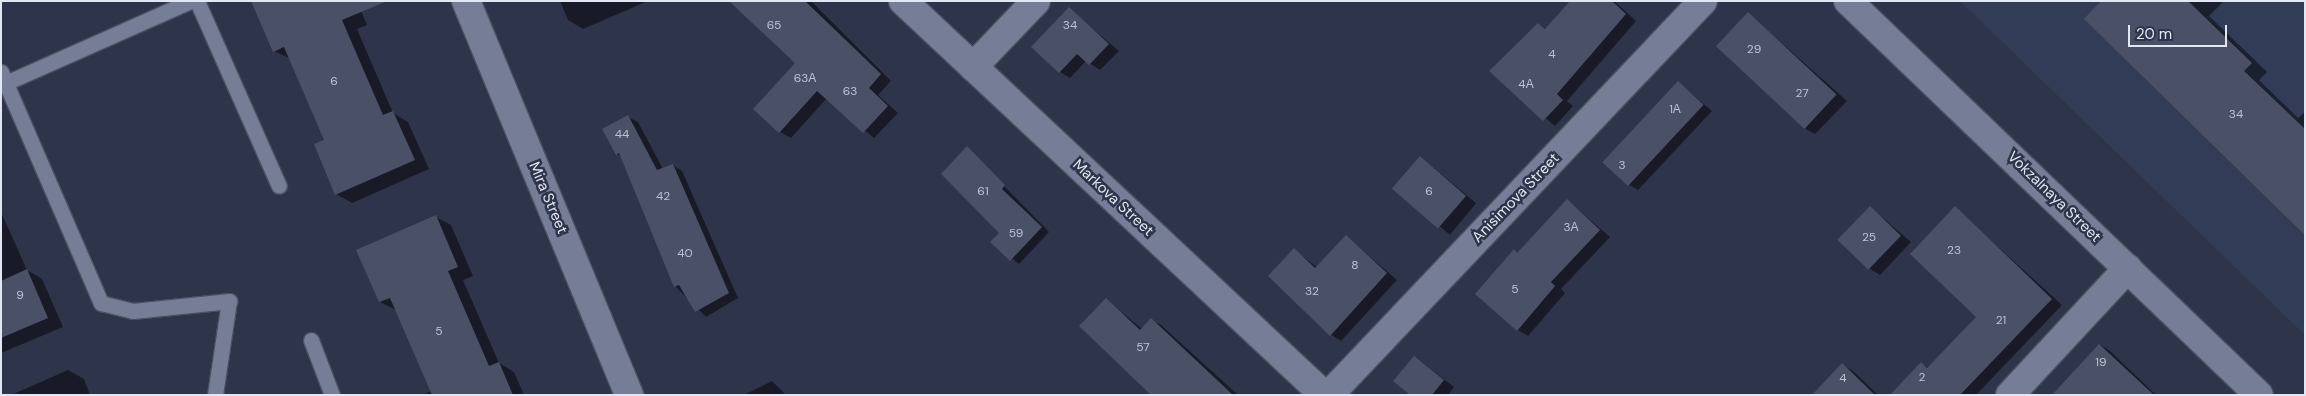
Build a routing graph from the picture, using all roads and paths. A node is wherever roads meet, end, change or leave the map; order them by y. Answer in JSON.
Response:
{"nodes":[{"id":1,"x":191,"y":1,"type":"edge"},
{"id":2,"x":197,"y":1,"type":"edge"},
{"id":3,"x":466,"y":1,"type":"edge"},
{"id":4,"x":902,"y":1,"type":"edge"},
{"id":5,"x":1036,"y":1,"type":"edge"},
{"id":6,"x":1703,"y":1,"type":"edge"},
{"id":7,"x":1848,"y":1,"type":"edge"},
{"id":8,"x":974,"y":67,"type":"junction"},
{"id":9,"x":3,"y":80,"type":"edge"},
{"id":10,"x":279,"y":186,"type":"dead end"},
{"id":11,"x":2128,"y":268,"type":"junction"},
{"id":12,"x":311,"y":340,"type":"dead end"},
{"id":13,"x":215,"y":395,"type":"edge"},
{"id":14,"x":332,"y":395,"type":"edge"},
{"id":15,"x":629,"y":395,"type":"edge"},
{"id":16,"x":1324,"y":395,"type":"edge"},
{"id":17,"x":1329,"y":395,"type":"edge"},
{"id":18,"x":2010,"y":395,"type":"edge"},
{"id":19,"x":2259,"y":395,"type":"edge"}],
"edges":[{"from":1,"to":9,"type":"lane"},
{"from":2,"to":10,"type":"lane"},
{"from":3,"to":15,"type":"street","name":"Mira Street"},
{"from":4,"to":8,"type":"street","name":"Markova Street"},
{"from":5,"to":8,"type":"street"},
{"from":6,"to":17,"type":"street","name":"Anisimova Street"},
{"from":7,"to":11,"type":"street","name":"Vokzalnaya Street"},
{"from":8,"to":16,"type":"street","name":"Markova Street"},
{"from":9,"to":13,"type":"lane"},
{"from":11,"to":18,"type":"street"},
{"from":11,"to":19,"type":"street","name":"Vokzalnaya Street"},
{"from":12,"to":14,"type":"lane"}]}
